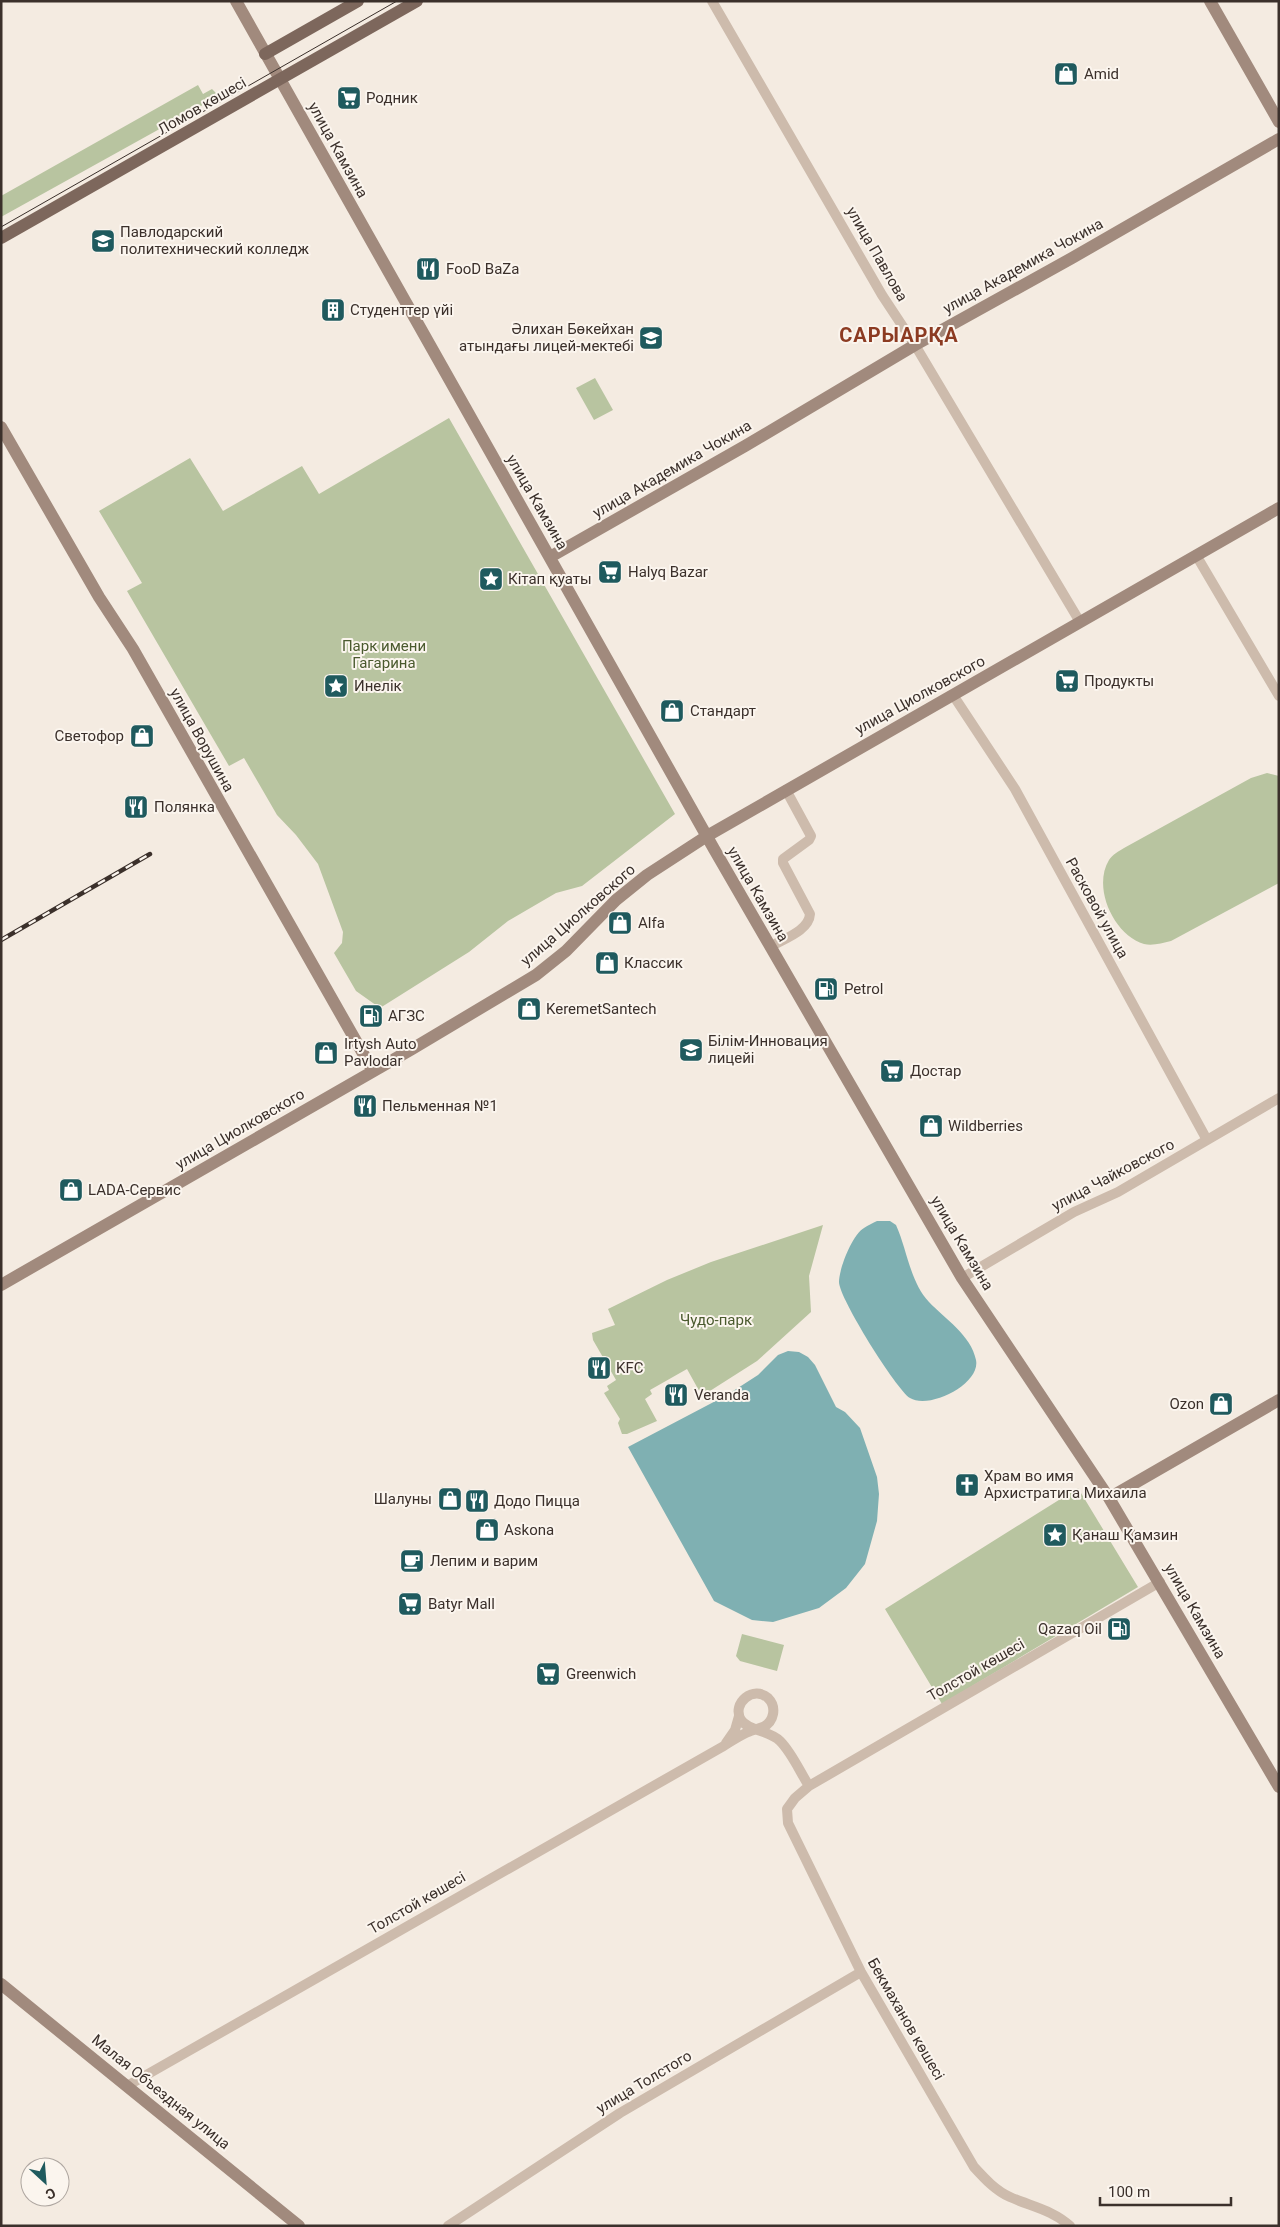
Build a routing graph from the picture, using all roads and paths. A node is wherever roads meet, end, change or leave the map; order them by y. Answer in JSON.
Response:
{"nodes":[{"id":1,"x":236,"y":1,"type":"edge"},
{"id":2,"x":358,"y":1,"type":"edge"},
{"id":3,"x":417,"y":1,"type":"edge"},
{"id":4,"x":712,"y":1,"type":"edge"},
{"id":5,"x":1210,"y":1,"type":"edge"},
{"id":6,"x":265,"y":54,"type":"junction"},
{"id":7,"x":280,"y":80,"type":"junction"},
{"id":8,"x":1279,"y":122,"type":"edge"},
{"id":9,"x":1279,"y":139,"type":"edge"},
{"id":10,"x":1,"y":238,"type":"edge"},
{"id":11,"x":914,"y":345,"type":"junction"},
{"id":12,"x":1,"y":427,"type":"edge"},
{"id":13,"x":1279,"y":508,"type":"edge"},
{"id":14,"x":1196,"y":555,"type":"junction"},
{"id":15,"x":550,"y":557,"type":"junction"},
{"id":16,"x":1080,"y":622,"type":"junction"},
{"id":17,"x":953,"y":695,"type":"junction"},
{"id":18,"x":1279,"y":696,"type":"edge"},
{"id":19,"x":786,"y":790,"type":"junction"},
{"id":20,"x":707,"y":836,"type":"junction"},
{"id":21,"x":770,"y":946,"type":"junction"},
{"id":22,"x":373,"y":1072,"type":"junction"},
{"id":23,"x":1279,"y":1098,"type":"edge"},
{"id":24,"x":1207,"y":1140,"type":"junction"},
{"id":25,"x":962,"y":1278,"type":"junction"},
{"id":26,"x":1,"y":1285,"type":"edge"},
{"id":27,"x":1279,"y":1400,"type":"edge"},
{"id":28,"x":1109,"y":1498,"type":"junction"},
{"id":29,"x":1160,"y":1582,"type":"junction"},
{"id":30,"x":773,"y":1713,"type":"junction"},
{"id":31,"x":739,"y":1716,"type":"junction"},
{"id":32,"x":757,"y":1728,"type":"junction"},
{"id":33,"x":780,"y":1741,"type":"junction"},
{"id":34,"x":722,"y":1747,"type":"junction"},
{"id":35,"x":809,"y":1786,"type":"junction"},
{"id":36,"x":1279,"y":1787,"type":"edge"},
{"id":37,"x":861,"y":1972,"type":"junction"},
{"id":38,"x":1,"y":1984,"type":"edge"},
{"id":39,"x":127,"y":2086,"type":"junction"},
{"id":40,"x":300,"y":2226,"type":"edge"},
{"id":41,"x":448,"y":2226,"type":"edge"},
{"id":42,"x":1070,"y":2226,"type":"edge"}],
"edges":[{"from":1,"to":6,"type":"main road","name":"улица Камзина"},
{"from":2,"to":6,"type":"main road"},
{"from":3,"to":7,"type":"main road","name":"Ломов көшесі"},
{"from":4,"to":11,"type":"street","name":"улица Павлова"},
{"from":5,"to":8,"type":"main road"},
{"from":6,"to":7,"type":"main road","name":"улица Камзина"},
{"from":7,"to":10,"type":"main road","name":"Ломов көшесі"},
{"from":7,"to":15,"type":"main road","name":"улица Камзина"},
{"from":9,"to":11,"type":"main road","name":"улица Академика Чокина"},
{"from":11,"to":15,"type":"main road","name":"улица Академика Чокина"},
{"from":11,"to":16,"type":"street","name":"улица Павлова"},
{"from":12,"to":22,"type":"main road","name":"улица Ворушина"},
{"from":13,"to":14,"type":"main road","name":"улица Циолковского"},
{"from":14,"to":16,"type":"main road","name":"улица Циолковского"},
{"from":14,"to":18,"type":"street"},
{"from":15,"to":20,"type":"main road","name":"улица Камзина"},
{"from":16,"to":17,"type":"main road","name":"улица Циолковского"},
{"from":17,"to":19,"type":"main road","name":"улица Циолковского"},
{"from":17,"to":24,"type":"street","name":"Расковой улица"},
{"from":19,"to":20,"type":"main road","name":"улица Циолковского"},
{"from":19,"to":21,"type":"street"},
{"from":20,"to":21,"type":"main road","name":"улица Камзина"},
{"from":20,"to":22,"type":"main road","name":"улица Циолковского"},
{"from":21,"to":25,"type":"main road","name":"улица Камзина"},
{"from":22,"to":26,"type":"main road","name":"улица Циолковского"},
{"from":23,"to":24,"type":"street","name":"улица Чайковского"},
{"from":24,"to":25,"type":"street","name":"улица Чайковского"},
{"from":25,"to":28,"type":"main road","name":"улица Камзина"},
{"from":27,"to":28,"type":"main road"},
{"from":28,"to":29,"type":"main road","name":"улица Камзина"},
{"from":29,"to":35,"type":"street","name":"Толстой көшесі"},
{"from":29,"to":36,"type":"main road","name":"улица Камзина"},
{"from":30,"to":31,"type":"street"},
{"from":30,"to":32,"type":"street"},
{"from":30,"to":33,"type":"street"},
{"from":31,"to":32,"type":"street"},
{"from":31,"to":34,"type":"street"},
{"from":32,"to":33,"type":"street"},
{"from":32,"to":34,"type":"street"},
{"from":33,"to":35,"type":"street"},
{"from":34,"to":39,"type":"street","name":"Толстой көшесі"},
{"from":35,"to":37,"type":"street","name":"Бекмаханов көшесі"},
{"from":37,"to":41,"type":"street","name":"улица Толстого"},
{"from":37,"to":42,"type":"street","name":"Бекмаханов көшесі"},
{"from":38,"to":39,"type":"main road","name":"Малая Объездная улица"},
{"from":39,"to":40,"type":"main road","name":"Малая Объездная улица"}]}
